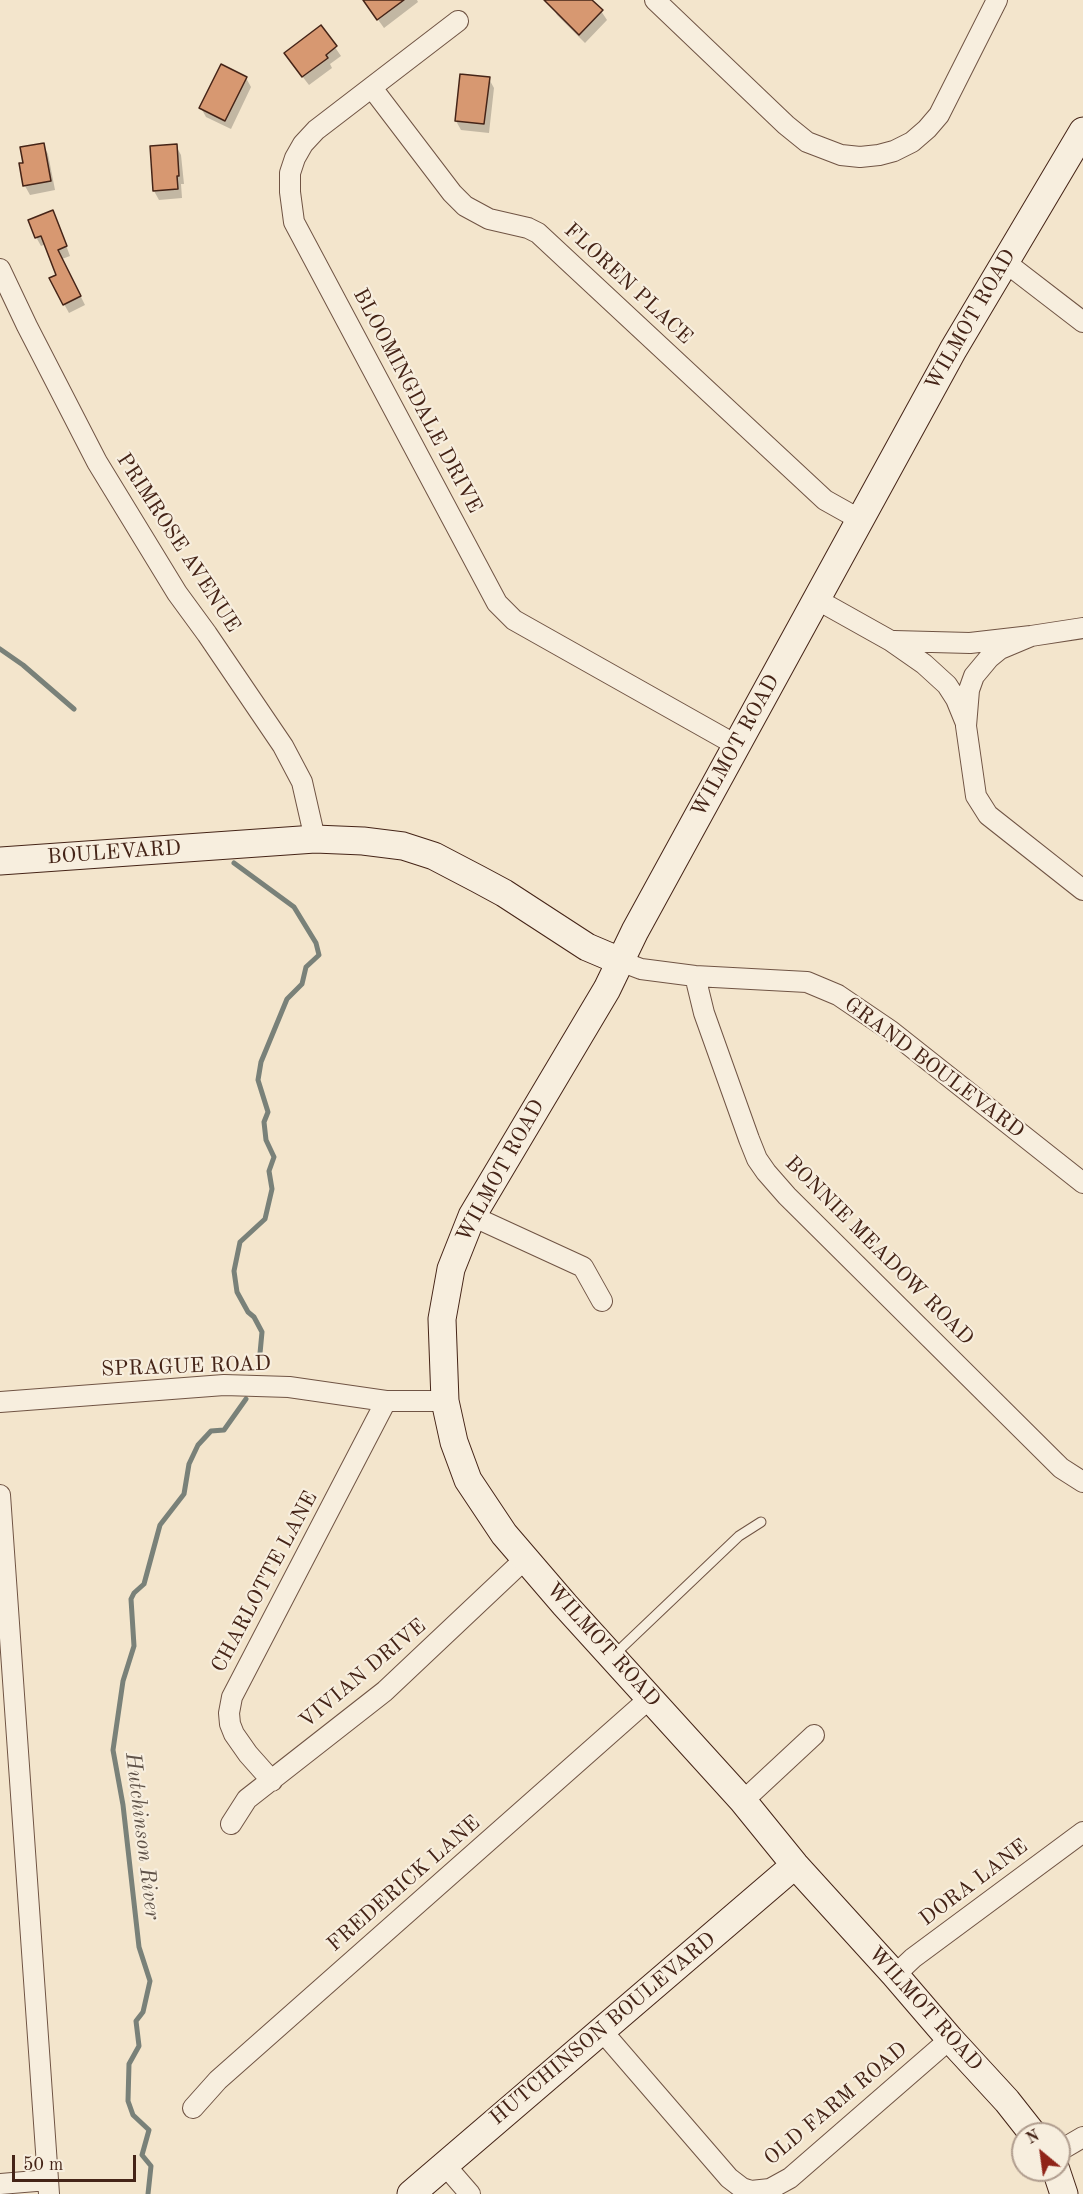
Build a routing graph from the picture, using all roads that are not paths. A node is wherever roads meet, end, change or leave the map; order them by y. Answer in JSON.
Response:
{"nodes":[{"id":1,"x":655,"y":0,"type":"edge"},
{"id":2,"x":997,"y":0,"type":"edge"},
{"id":3,"x":458,"y":21,"type":"dead end"},
{"id":4,"x":372,"y":88,"type":"junction"},
{"id":5,"x":1083,"y":131,"type":"edge"},
{"id":6,"x":1005,"y":262,"type":"junction"},
{"id":7,"x":0,"y":269,"type":"edge"},
{"id":8,"x":1083,"y":322,"type":"edge"},
{"id":9,"x":859,"y":519,"type":"junction"},
{"id":10,"x":816,"y":599,"type":"junction"},
{"id":11,"x":1083,"y":628,"type":"edge"},
{"id":12,"x":1032,"y":636,"type":"junction"},
{"id":13,"x":891,"y":641,"type":"junction"},
{"id":14,"x":966,"y":726,"type":"junction"},
{"id":15,"x":736,"y":745,"type":"junction"},
{"id":16,"x":315,"y":839,"type":"junction"},
{"id":17,"x":229,"y":845,"type":"joint"},
{"id":18,"x":0,"y":861,"type":"edge"},
{"id":19,"x":1083,"y":890,"type":"edge"},
{"id":20,"x":620,"y":961,"type":"junction"},
{"id":21,"x":695,"y":976,"type":"junction"},
{"id":22,"x":1083,"y":1182,"type":"edge"},
{"id":23,"x":472,"y":1216,"type":"junction"},
{"id":24,"x":602,"y":1301,"type":"dead end"},
{"id":25,"x":386,"y":1401,"type":"junction"},
{"id":26,"x":445,"y":1401,"type":"junction"},
{"id":27,"x":0,"y":1402,"type":"edge"},
{"id":28,"x":1083,"y":1482,"type":"edge"},
{"id":29,"x":0,"y":1495,"type":"edge"},
{"id":30,"x":761,"y":1522,"type":"dead end"},
{"id":31,"x":525,"y":1559,"type":"junction"},
{"id":32,"x":612,"y":1656,"type":"junction"},
{"id":33,"x":650,"y":1698,"type":"junction"},
{"id":34,"x":814,"y":1735,"type":"dead end"},
{"id":35,"x":272,"y":1781,"type":"junction"},
{"id":36,"x":743,"y":1801,"type":"junction"},
{"id":37,"x":231,"y":1824,"type":"dead end"},
{"id":38,"x":1083,"y":1832,"type":"edge"},
{"id":39,"x":795,"y":1865,"type":"junction"},
{"id":40,"x":895,"y":1975,"type":"junction"},
{"id":41,"x":602,"y":2031,"type":"junction"},
{"id":42,"x":950,"y":2039,"type":"junction"},
{"id":43,"x":193,"y":2108,"type":"dead end"},
{"id":44,"x":1024,"y":2122,"type":"edge"},
{"id":45,"x":444,"y":2164,"type":"junction"},
{"id":46,"x":0,"y":2184,"type":"edge"},
{"id":47,"x":49,"y":2187,"type":"edge"},
{"id":48,"x":411,"y":2194,"type":"edge"},
{"id":49,"x":470,"y":2194,"type":"edge"}],
"edges":[{"from":1,"to":2,"type":"street"},
{"from":3,"to":4,"type":"street","name":"BLOOMINGDALE DRIVE"},
{"from":4,"to":9,"type":"street","name":"FLOREN PLACE"},
{"from":4,"to":15,"type":"street","name":"BLOOMINGDALE DRIVE"},
{"from":5,"to":6,"type":"street","name":"WILMOT ROAD"},
{"from":6,"to":8,"type":"street"},
{"from":6,"to":9,"type":"street","name":"WILMOT ROAD"},
{"from":7,"to":16,"type":"street","name":"PRIMROSE AVENUE"},
{"from":9,"to":10,"type":"street","name":"WILMOT ROAD"},
{"from":10,"to":13,"type":"street"},
{"from":10,"to":15,"type":"street","name":"WILMOT ROAD"},
{"from":11,"to":12,"type":"street"},
{"from":12,"to":13,"type":"street"},
{"from":12,"to":14,"type":"street"},
{"from":13,"to":14,"type":"street"},
{"from":14,"to":19,"type":"street"},
{"from":15,"to":20,"type":"street","name":"WILMOT ROAD"},
{"from":16,"to":17,"type":"street","name":"GRAND BOULEVARD"},
{"from":16,"to":20,"type":"street","name":"GRAND BOULEVARD"},
{"from":17,"to":18,"type":"street","name":"BOULEVARD"},
{"from":20,"to":21,"type":"street","name":"GRAND BOULEVARD"},
{"from":20,"to":23,"type":"street","name":"WILMOT ROAD"},
{"from":21,"to":22,"type":"street","name":"GRAND BOULEVARD"},
{"from":21,"to":28,"type":"street","name":"BONNIE MEADOW ROAD"},
{"from":23,"to":24,"type":"street"},
{"from":23,"to":26,"type":"street","name":"WILMOT ROAD"},
{"from":25,"to":26,"type":"street","name":"SPRAGUE ROAD"},
{"from":25,"to":27,"type":"street","name":"SPRAGUE ROAD"},
{"from":25,"to":35,"type":"street","name":"CHARLOTTE LANE"},
{"from":26,"to":31,"type":"street","name":"WILMOT ROAD"},
{"from":29,"to":47,"type":"street"},
{"from":30,"to":32,"type":"lane"},
{"from":31,"to":32,"type":"street","name":"WILMOT ROAD"},
{"from":31,"to":35,"type":"street","name":"VIVIAN DRIVE"},
{"from":32,"to":33,"type":"street","name":"WILMOT ROAD"},
{"from":33,"to":36,"type":"street","name":"WILMOT ROAD"},
{"from":33,"to":43,"type":"street","name":"FREDERICK LANE"},
{"from":34,"to":36,"type":"street"},
{"from":35,"to":37,"type":"street","name":"VIVIAN DRIVE"},
{"from":36,"to":39,"type":"street","name":"WILMOT ROAD"},
{"from":38,"to":40,"type":"street","name":"DORA LANE"},
{"from":39,"to":40,"type":"street","name":"WILMOT ROAD"},
{"from":39,"to":41,"type":"street","name":"HUTCHINSON BOULEVARD"},
{"from":40,"to":42,"type":"street","name":"WILMOT ROAD"},
{"from":41,"to":42,"type":"street","name":"OLD FARM ROAD"},
{"from":41,"to":45,"type":"street","name":"HUTCHINSON BOULEVARD"},
{"from":42,"to":44,"type":"street","name":"WILMOT ROAD"},
{"from":45,"to":48,"type":"street","name":"HUTCHINSON BOULEVARD"},
{"from":45,"to":49,"type":"street"},
{"from":46,"to":47,"type":"street"}]}
